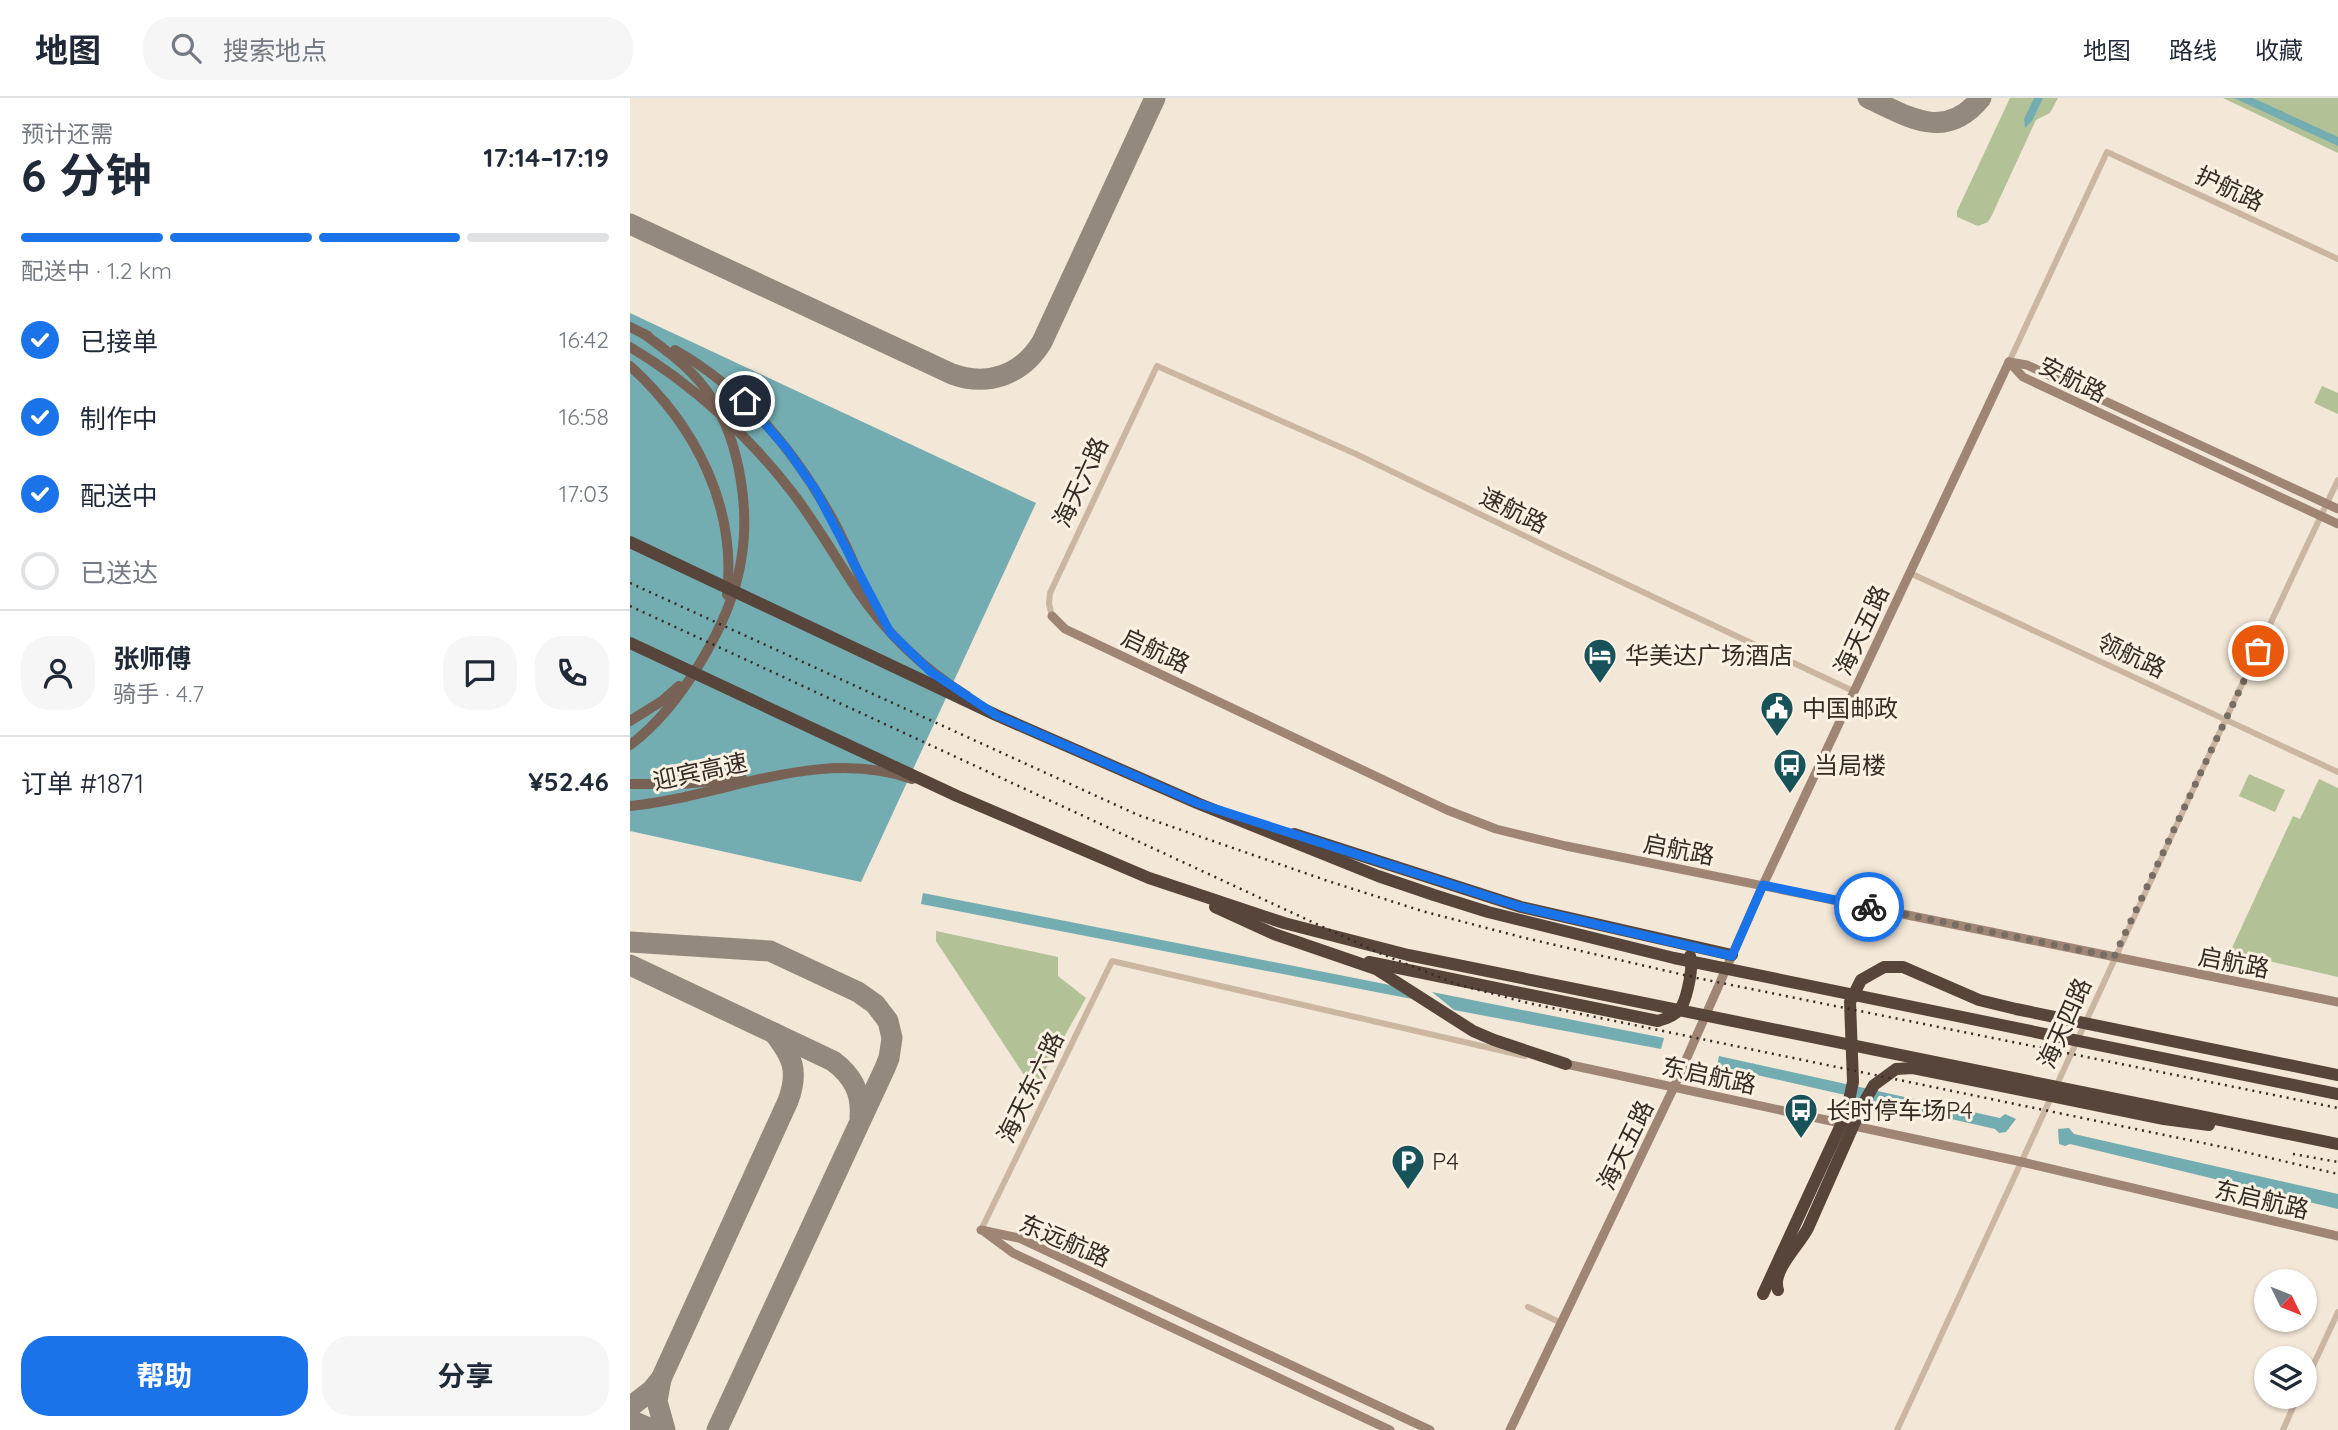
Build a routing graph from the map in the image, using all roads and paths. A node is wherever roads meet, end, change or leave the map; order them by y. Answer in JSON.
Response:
{"nodes":[{"id":1,"x":2106,"y":152,"type":"joint"},
{"id":2,"x":2338,"y":259,"type":"edge"},
{"id":3,"x":630,"y":327,"type":"edge"},
{"id":4,"x":644,"y":334,"type":"junction"},
{"id":5,"x":630,"y":347,"type":"edge"},
{"id":6,"x":2009,"y":362,"type":"junction"},
{"id":7,"x":630,"y":366,"type":"edge"},
{"id":8,"x":1157,"y":366,"type":"joint"},
{"id":9,"x":2338,"y":480,"type":"edge"},
{"id":10,"x":2327,"y":504,"type":"junction"},
{"id":11,"x":2338,"y":509,"type":"edge"},
{"id":12,"x":2321,"y":516,"type":"junction"},
{"id":13,"x":2338,"y":524,"type":"edge"},
{"id":14,"x":630,"y":542,"type":"edge"},
{"id":15,"x":1909,"y":573,"type":"junction"},
{"id":16,"x":723,"y":615,"type":"junction"},
{"id":17,"x":1052,"y":616,"type":"joint"},
{"id":18,"x":890,"y":632,"type":"junction"},
{"id":19,"x":630,"y":643,"type":"edge"},
{"id":20,"x":703,"y":657,"type":"junction"},
{"id":21,"x":1853,"y":691,"type":"junction"},
{"id":22,"x":996,"y":715,"type":"junction"},
{"id":23,"x":2226,"y":720,"type":"junction"},
{"id":24,"x":630,"y":721,"type":"edge"},
{"id":25,"x":630,"y":745,"type":"edge"},
{"id":26,"x":2338,"y":772,"type":"edge"},
{"id":27,"x":778,"y":774,"type":"junction"},
{"id":28,"x":630,"y":784,"type":"edge"},
{"id":29,"x":957,"y":796,"type":"junction"},
{"id":30,"x":1197,"y":803,"type":"junction"},
{"id":31,"x":630,"y":806,"type":"edge"},
{"id":32,"x":1763,"y":885,"type":"junction"},
{"id":33,"x":1183,"y":891,"type":"junction"},
{"id":34,"x":1675,"y":942,"type":"junction"},
{"id":35,"x":1732,"y":956,"type":"junction"},
{"id":36,"x":2114,"y":957,"type":"junction"},
{"id":37,"x":1348,"y":958,"type":"junction"},
{"id":38,"x":1112,"y":961,"type":"joint"},
{"id":39,"x":2338,"y":1002,"type":"edge"},
{"id":40,"x":2088,"y":1015,"type":"junction"},
{"id":41,"x":1566,"y":1064,"type":"junction"},
{"id":42,"x":2338,"y":1068,"type":"edge"},
{"id":43,"x":2338,"y":1075,"type":"edge"},
{"id":44,"x":1674,"y":1087,"type":"junction"},
{"id":45,"x":2338,"y":1094,"type":"edge"},
{"id":46,"x":2265,"y":1129,"type":"junction"},
{"id":47,"x":2338,"y":1144,"type":"edge"},
{"id":48,"x":2022,"y":1162,"type":"junction"},
{"id":49,"x":1819,"y":1189,"type":"junction"},
{"id":50,"x":981,"y":1230,"type":"junction"},
{"id":51,"x":2338,"y":1236,"type":"edge"},
{"id":52,"x":1778,"y":1290,"type":"dead end"},
{"id":53,"x":1763,"y":1294,"type":"dead end"},
{"id":54,"x":1528,"y":1307,"type":"dead end"},
{"id":55,"x":2338,"y":1312,"type":"edge"},
{"id":56,"x":1561,"y":1323,"type":"junction"},
{"id":57,"x":2317,"y":1357,"type":"edge"},
{"id":58,"x":2292,"y":1409,"type":"edge"},
{"id":59,"x":1390,"y":1430,"type":"edge"},
{"id":60,"x":1430,"y":1430,"type":"edge"},
{"id":61,"x":1510,"y":1430,"type":"edge"},
{"id":62,"x":1897,"y":1430,"type":"edge"},
{"id":63,"x":2283,"y":1430,"type":"edge"}],
"edges":[{"from":1,"to":2,"type":"street","name":"护航路"},
{"from":1,"to":6,"type":"street","name":"海天五路"},
{"from":3,"to":4,"type":"main road"},
{"from":4,"to":16,"type":"main road"},
{"from":4,"to":18,"type":"main road"},
{"from":5,"to":18,"type":"main road"},
{"from":6,"to":10,"type":"street","name":"安航路"},
{"from":6,"to":12,"type":"street","name":"安航路"},
{"from":6,"to":15,"type":"street","name":"海天五路"},
{"from":7,"to":16,"type":"main road"},
{"from":8,"to":17,"type":"street","name":"海天六路"},
{"from":8,"to":21,"type":"street","name":"速航路"},
{"from":9,"to":10,"type":"street","name":"海天四路"},
{"from":10,"to":11,"type":"street","name":"安航路"},
{"from":10,"to":12,"type":"street","name":"海天四路"},
{"from":12,"to":13,"type":"street","name":"安航路"},
{"from":12,"to":23,"type":"street","name":"海天四路"},
{"from":14,"to":22,"type":"highway"},
{"from":15,"to":21,"type":"street","name":"海天五路"},
{"from":15,"to":23,"type":"street","name":"领航路"},
{"from":16,"to":20,"type":"main road"},
{"from":17,"to":32,"type":"street","name":"启航路"},
{"from":18,"to":22,"type":"main road"},
{"from":19,"to":29,"type":"highway"},
{"from":20,"to":24,"type":"main road"},
{"from":20,"to":25,"type":"main road"},
{"from":21,"to":32,"type":"street","name":"海天五路"},
{"from":22,"to":30,"type":"highway"},
{"from":23,"to":26,"type":"street","name":"领航路"},
{"from":23,"to":36,"type":"street","name":"海天四路"},
{"from":27,"to":28,"type":"main road","name":"迎宾高速"},
{"from":27,"to":29,"type":"main road","name":"迎宾高速"},
{"from":27,"to":31,"type":"main road","name":"迎宾高速"},
{"from":29,"to":33,"type":"highway"},
{"from":30,"to":34,"type":"highway"},
{"from":30,"to":45,"type":"highway"},
{"from":32,"to":35,"type":"street","name":"海天五路"},
{"from":32,"to":36,"type":"street","name":"启航路"},
{"from":33,"to":37,"type":"highway"},
{"from":33,"to":46,"type":"highway"},
{"from":34,"to":35,"type":"highway"},
{"from":34,"to":37,"type":"highway"},
{"from":35,"to":44,"type":"street","name":"海天五路"},
{"from":36,"to":39,"type":"street","name":"启航路"},
{"from":36,"to":40,"type":"street","name":"海天四路"},
{"from":37,"to":41,"type":"highway"},
{"from":38,"to":41,"type":"street","name":"东启航路"},
{"from":38,"to":50,"type":"street","name":"海天东六路"},
{"from":40,"to":42,"type":"highway"},
{"from":40,"to":48,"type":"street","name":"海天四路"},
{"from":41,"to":44,"type":"street","name":"东启航路"},
{"from":43,"to":49,"type":"highway"},
{"from":44,"to":48,"type":"street","name":"东启航路"},
{"from":44,"to":56,"type":"street","name":"海天五路"},
{"from":46,"to":47,"type":"highway"},
{"from":46,"to":49,"type":"highway"},
{"from":48,"to":51,"type":"street","name":"东启航路"},
{"from":48,"to":62,"type":"street","name":"海天四路"},
{"from":49,"to":52,"type":"highway"},
{"from":49,"to":53,"type":"highway"},
{"from":50,"to":59,"type":"street","name":"东远航路"},
{"from":50,"to":60,"type":"street","name":"东远航路"},
{"from":54,"to":56,"type":"street"},
{"from":55,"to":57,"type":"street"},
{"from":56,"to":61,"type":"street","name":"海天五路"},
{"from":58,"to":63,"type":"street"}]}
